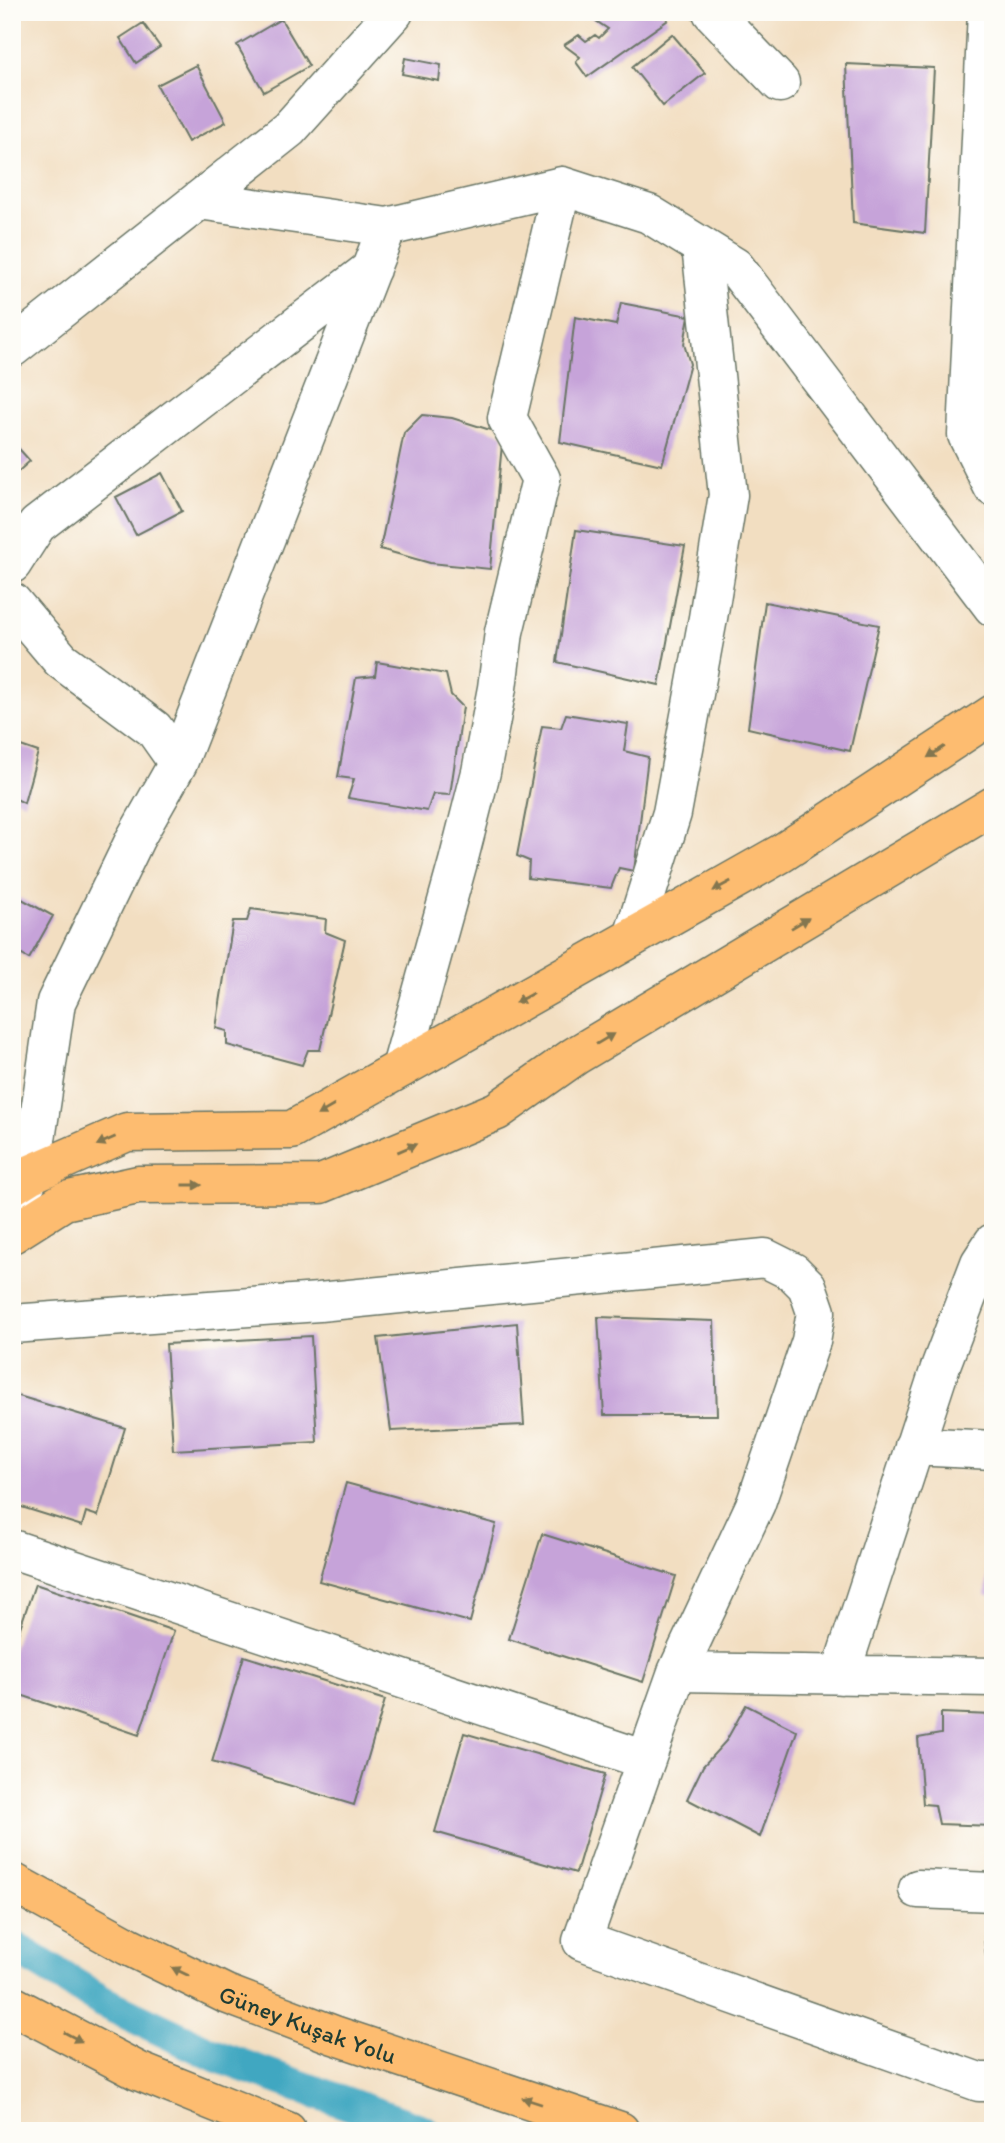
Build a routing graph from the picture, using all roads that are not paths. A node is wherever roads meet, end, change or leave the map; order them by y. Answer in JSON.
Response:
{"nodes":[{"id":1,"x":394,"y":12,"type":"edge"},
{"id":2,"x":712,"y":12,"type":"edge"},
{"id":3,"x":987,"y":12,"type":"edge"},
{"id":4,"x":780,"y":83,"type":"dead end"},
{"id":5,"x":562,"y":186,"type":"junction"},
{"id":6,"x":199,"y":200,"type":"junction"},
{"id":7,"x":387,"y":228,"type":"junction"},
{"id":8,"x":701,"y":246,"type":"junction"},
{"id":9,"x":371,"y":269,"type":"junction"},
{"id":10,"x":12,"y":348,"type":"edge"},
{"id":11,"x":993,"y":487,"type":"edge"},
{"id":12,"x":12,"y":564,"type":"edge"},
{"id":13,"x":12,"y":602,"type":"edge"},
{"id":14,"x":993,"y":607,"type":"edge"},
{"id":15,"x":993,"y":714,"type":"edge"},
{"id":16,"x":178,"y":763,"type":"junction"},
{"id":17,"x":993,"y":806,"type":"edge"},
{"id":18,"x":633,"y":937,"type":"junction"},
{"id":19,"x":401,"y":1068,"type":"junction"},
{"id":20,"x":22,"y":1180,"type":"edge"},
{"id":21,"x":12,"y":1210,"type":"edge"},
{"id":22,"x":12,"y":1234,"type":"edge"},
{"id":23,"x":993,"y":1243,"type":"edge"},
{"id":24,"x":12,"y":1324,"type":"edge"},
{"id":25,"x":914,"y":1446,"type":"junction"},
{"id":26,"x":993,"y":1450,"type":"edge"},
{"id":27,"x":12,"y":1549,"type":"edge"},
{"id":28,"x":677,"y":1672,"type":"junction"},
{"id":29,"x":840,"y":1675,"type":"junction"},
{"id":30,"x":993,"y":1677,"type":"edge"},
{"id":31,"x":646,"y":1760,"type":"junction"},
{"id":32,"x":12,"y":1882,"type":"edge"},
{"id":33,"x":918,"y":1889,"type":"dead end"},
{"id":34,"x":993,"y":1892,"type":"edge"},
{"id":35,"x":12,"y":2005,"type":"edge"},
{"id":36,"x":993,"y":2082,"type":"edge"},
{"id":37,"x":287,"y":2131,"type":"edge"},
{"id":38,"x":620,"y":2131,"type":"edge"}],
"edges":[{"from":1,"to":6,"type":"street"},
{"from":2,"to":4,"type":"street"},
{"from":3,"to":11,"type":"street"},
{"from":5,"to":7,"type":"street"},
{"from":5,"to":8,"type":"street"},
{"from":5,"to":19,"type":"street"},
{"from":6,"to":7,"type":"street"},
{"from":6,"to":10,"type":"street"},
{"from":7,"to":9,"type":"street"},
{"from":8,"to":14,"type":"street"},
{"from":8,"to":18,"type":"street"},
{"from":9,"to":12,"type":"street"},
{"from":9,"to":16,"type":"street"},
{"from":13,"to":16,"type":"street"},
{"from":15,"to":18,"type":"main road","one_way":true},
{"from":16,"to":20,"type":"street"},
{"from":22,"to":17,"type":"main road","one_way":true},
{"from":18,"to":19,"type":"main road","one_way":true},
{"from":19,"to":20,"type":"main road","one_way":true},
{"from":20,"to":21,"type":"street"},
{"from":23,"to":25,"type":"street"},
{"from":24,"to":28,"type":"street"},
{"from":25,"to":26,"type":"street"},
{"from":25,"to":29,"type":"street"},
{"from":27,"to":31,"type":"street"},
{"from":28,"to":29,"type":"street"},
{"from":28,"to":31,"type":"street"},
{"from":29,"to":30,"type":"street"},
{"from":31,"to":36,"type":"street"},
{"from":38,"to":32,"type":"main road","name":"Güney Kuşak Yolu","one_way":true},
{"from":33,"to":34,"type":"street"},
{"from":35,"to":37,"type":"main road","one_way":true}]}
